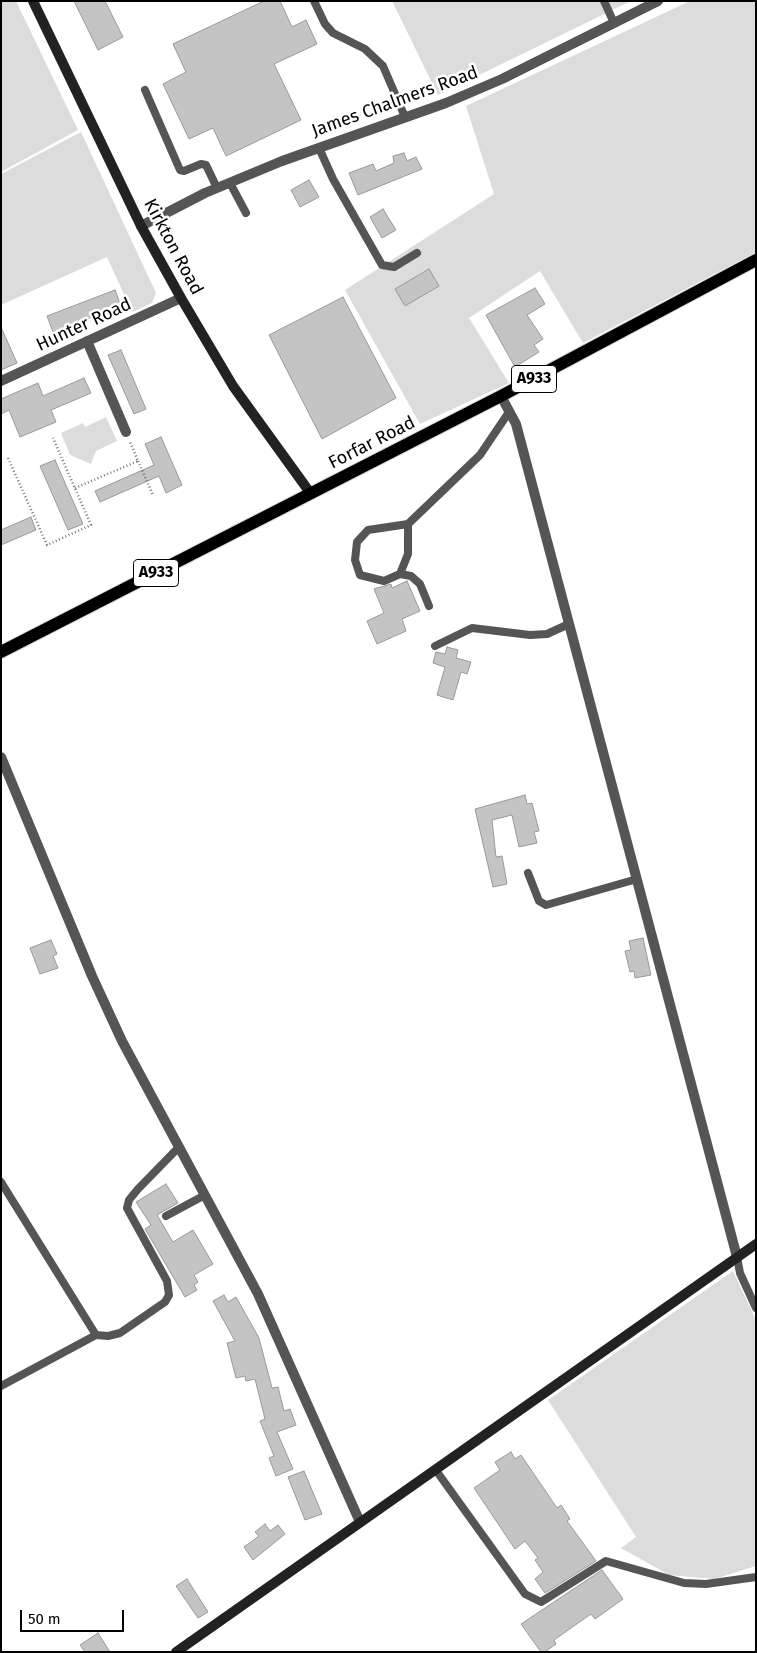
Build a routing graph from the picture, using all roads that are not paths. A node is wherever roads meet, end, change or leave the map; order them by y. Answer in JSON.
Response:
{"nodes":[{"id":1,"x":33,"y":1,"type":"edge"},
{"id":2,"x":314,"y":1,"type":"edge"},
{"id":3,"x":604,"y":1,"type":"edge"},
{"id":4,"x":658,"y":1,"type":"edge"},
{"id":5,"x":614,"y":23,"type":"junction"},
{"id":6,"x":145,"y":90,"type":"dead end"},
{"id":7,"x":405,"y":118,"type":"junction"},
{"id":8,"x":319,"y":148,"type":"junction"},
{"id":9,"x":230,"y":183,"type":"junction"},
{"id":10,"x":217,"y":188,"type":"junction"},
{"id":11,"x":246,"y":213,"type":"dead end"},
{"id":12,"x":141,"y":226,"type":"junction"},
{"id":13,"x":417,"y":253,"type":"dead end"},
{"id":14,"x":756,"y":260,"type":"edge"},
{"id":15,"x":181,"y":298,"type":"junction"},
{"id":16,"x":87,"y":341,"type":"junction"},
{"id":17,"x":1,"y":381,"type":"edge"},
{"id":18,"x":501,"y":396,"type":"junction"},
{"id":19,"x":509,"y":412,"type":"junction"},
{"id":20,"x":126,"y":432,"type":"road end"},
{"id":21,"x":311,"y":494,"type":"junction"},
{"id":22,"x":408,"y":524,"type":"junction"},
{"id":23,"x":400,"y":574,"type":"junction"},
{"id":24,"x":429,"y":606,"type":"dead end"},
{"id":25,"x":569,"y":624,"type":"junction"},
{"id":26,"x":434,"y":646,"type":"dead end"},
{"id":27,"x":1,"y":652,"type":"edge"},
{"id":28,"x":1,"y":757,"type":"edge"},
{"id":29,"x":528,"y":874,"type":"dead end"},
{"id":30,"x":637,"y":879,"type":"junction"},
{"id":31,"x":179,"y":1147,"type":"junction"},
{"id":32,"x":1,"y":1182,"type":"edge"},
{"id":33,"x":205,"y":1195,"type":"junction"},
{"id":34,"x":166,"y":1216,"type":"dead end"},
{"id":35,"x":756,"y":1244,"type":"edge"},
{"id":36,"x":737,"y":1257,"type":"junction"},
{"id":37,"x":756,"y":1308,"type":"edge"},
{"id":38,"x":96,"y":1335,"type":"junction"},
{"id":39,"x":1,"y":1386,"type":"edge"},
{"id":40,"x":435,"y":1469,"type":"junction"},
{"id":41,"x":360,"y":1522,"type":"junction"},
{"id":42,"x":756,"y":1577,"type":"edge"},
{"id":43,"x":176,"y":1652,"type":"edge"}],
"edges":[{"from":1,"to":12,"type":"street","name":"Kirkton Road"},
{"from":2,"to":7,"type":"lane"},
{"from":3,"to":5,"type":"lane"},
{"from":4,"to":5,"type":"street","name":"James Chalmers Road"},
{"from":5,"to":7,"type":"street","name":"James Chalmers Road"},
{"from":6,"to":10,"type":"lane"},
{"from":7,"to":8,"type":"street","name":"James Chalmers Road"},
{"from":8,"to":9,"type":"street","name":"James Chalmers Road"},
{"from":8,"to":13,"type":"lane"},
{"from":9,"to":10,"type":"street","name":"James Chalmers Road"},
{"from":9,"to":11,"type":"lane"},
{"from":10,"to":12,"type":"street","name":"James Chalmers Road"},
{"from":12,"to":15,"type":"street","name":"Kirkton Road"},
{"from":14,"to":18,"type":"main road","name":"Forfar Road","number":"A933"},
{"from":15,"to":16,"type":"street","name":"Hunter Road"},
{"from":15,"to":21,"type":"street","name":"Kirkton Road"},
{"from":16,"to":17,"type":"street","name":"Hunter Road"},
{"from":16,"to":20,"type":"street"},
{"from":18,"to":19,"type":"street"},
{"from":18,"to":21,"type":"main road","name":"Forfar Road","number":"A933"},
{"from":19,"to":22,"type":"lane"},
{"from":19,"to":25,"type":"street"},
{"from":21,"to":27,"type":"main road","name":"Forfar Road","number":"A933"},
{"from":22,"to":23,"type":"lane"},
{"from":22,"to":23,"type":"lane"},
{"from":23,"to":24,"type":"lane"},
{"from":25,"to":26,"type":"lane"},
{"from":25,"to":30,"type":"street"},
{"from":28,"to":31,"type":"street"},
{"from":29,"to":30,"type":"lane"},
{"from":30,"to":36,"type":"street"},
{"from":31,"to":33,"type":"street"},
{"from":31,"to":38,"type":"lane"},
{"from":32,"to":38,"type":"lane"},
{"from":33,"to":34,"type":"lane"},
{"from":33,"to":41,"type":"street"},
{"from":35,"to":36,"type":"street"},
{"from":36,"to":37,"type":"lane"},
{"from":36,"to":40,"type":"street"},
{"from":38,"to":39,"type":"lane"},
{"from":40,"to":41,"type":"street"},
{"from":40,"to":42,"type":"lane"},
{"from":41,"to":43,"type":"street"}]}
